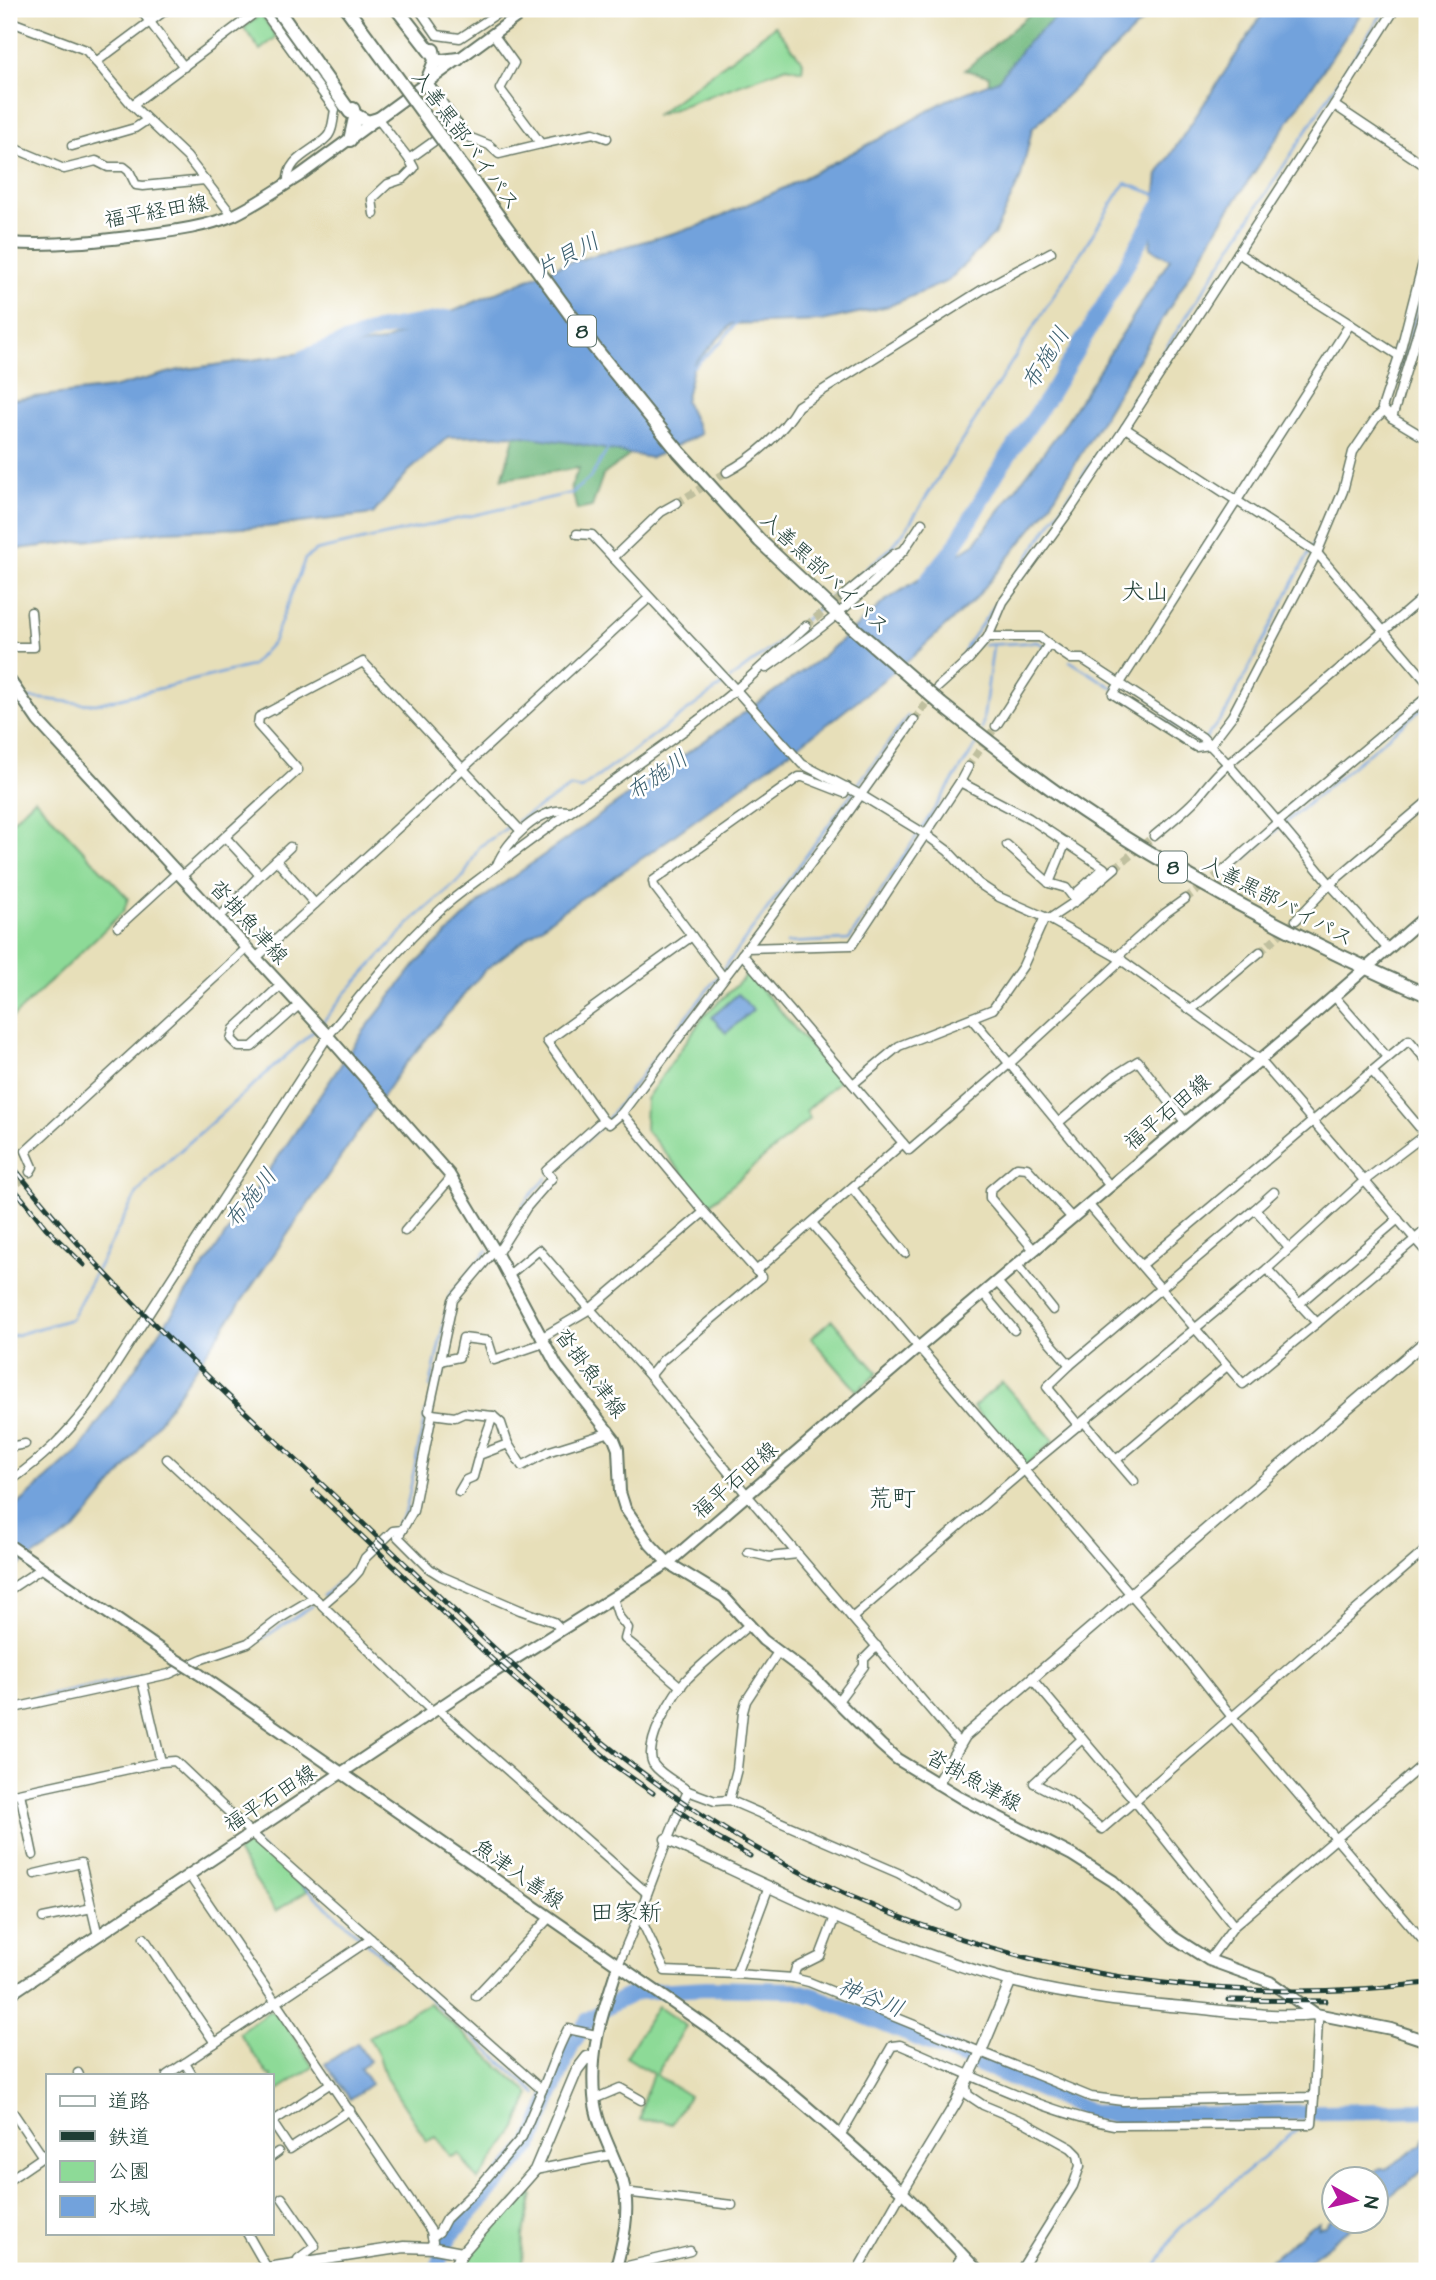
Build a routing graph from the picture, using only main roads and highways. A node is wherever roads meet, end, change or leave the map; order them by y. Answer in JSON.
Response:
{"nodes":[{"id":1,"x":277,"y":9,"type":"edge"},
{"id":2,"x":282,"y":9,"type":"edge"},
{"id":3,"x":347,"y":9,"type":"edge"},
{"id":4,"x":400,"y":9,"type":"edge"},
{"id":5,"x":522,"y":9,"type":"edge"},
{"id":6,"x":527,"y":9,"type":"edge"},
{"id":7,"x":438,"y":61,"type":"junction"},
{"id":8,"x":363,"y":115,"type":"junction"},
{"id":9,"x":350,"y":135,"type":"junction"},
{"id":10,"x":9,"y":243,"type":"edge"},
{"id":11,"x":9,"y":679,"type":"edge"},
{"id":12,"x":1427,"y":915,"type":"edge"},
{"id":13,"x":1366,"y":968,"type":"junction"},
{"id":14,"x":1427,"y":995,"type":"edge"},
{"id":15,"x":9,"y":1545,"type":"edge"},
{"id":16,"x":668,"y":1563,"type":"junction"},
{"id":17,"x":342,"y":1774,"type":"junction"},
{"id":18,"x":618,"y":1965,"type":"junction"},
{"id":19,"x":9,"y":1995,"type":"edge"},
{"id":20,"x":1427,"y":2041,"type":"edge"},
{"id":21,"x":615,"y":2270,"type":"edge"},
{"id":22,"x":978,"y":2271,"type":"edge"}],
"edges":[{"from":1,"to":8,"type":"highway"},
{"from":2,"to":8,"type":"highway"},
{"from":3,"to":13,"type":"highway","name":"入善黒部バイパス","number":"8","bridge":true},
{"from":4,"to":7,"type":"highway"},
{"from":5,"to":7,"type":"main road","name":"福平経田線"},
{"from":6,"to":7,"type":"main road","name":"福平経田線"},
{"from":7,"to":8,"type":"main road","name":"福平経田線"},
{"from":8,"to":9,"type":"highway"},
{"from":8,"to":9,"type":"main road","name":"福平経田線"},
{"from":9,"to":10,"type":"main road","name":"福平経田線"},
{"from":11,"to":16,"type":"main road","name":"沓掛魚津線"},
{"from":12,"to":13,"type":"main road","name":"福平石田線"},
{"from":13,"to":14,"type":"highway","name":"入善黒部バイパス","number":"8"},
{"from":13,"to":16,"type":"main road","name":"福平石田線"},
{"from":15,"to":17,"type":"main road","name":"魚津入善線","bridge":true},
{"from":16,"to":17,"type":"main road","name":"福平石田線"},
{"from":16,"to":20,"type":"main road","name":"沓掛魚津線"},
{"from":17,"to":18,"type":"main road","name":"魚津入善線"},
{"from":17,"to":19,"type":"main road","name":"福平石田線"},
{"from":18,"to":21,"type":"main road"},
{"from":18,"to":22,"type":"main road","name":"魚津入善線"}]}
